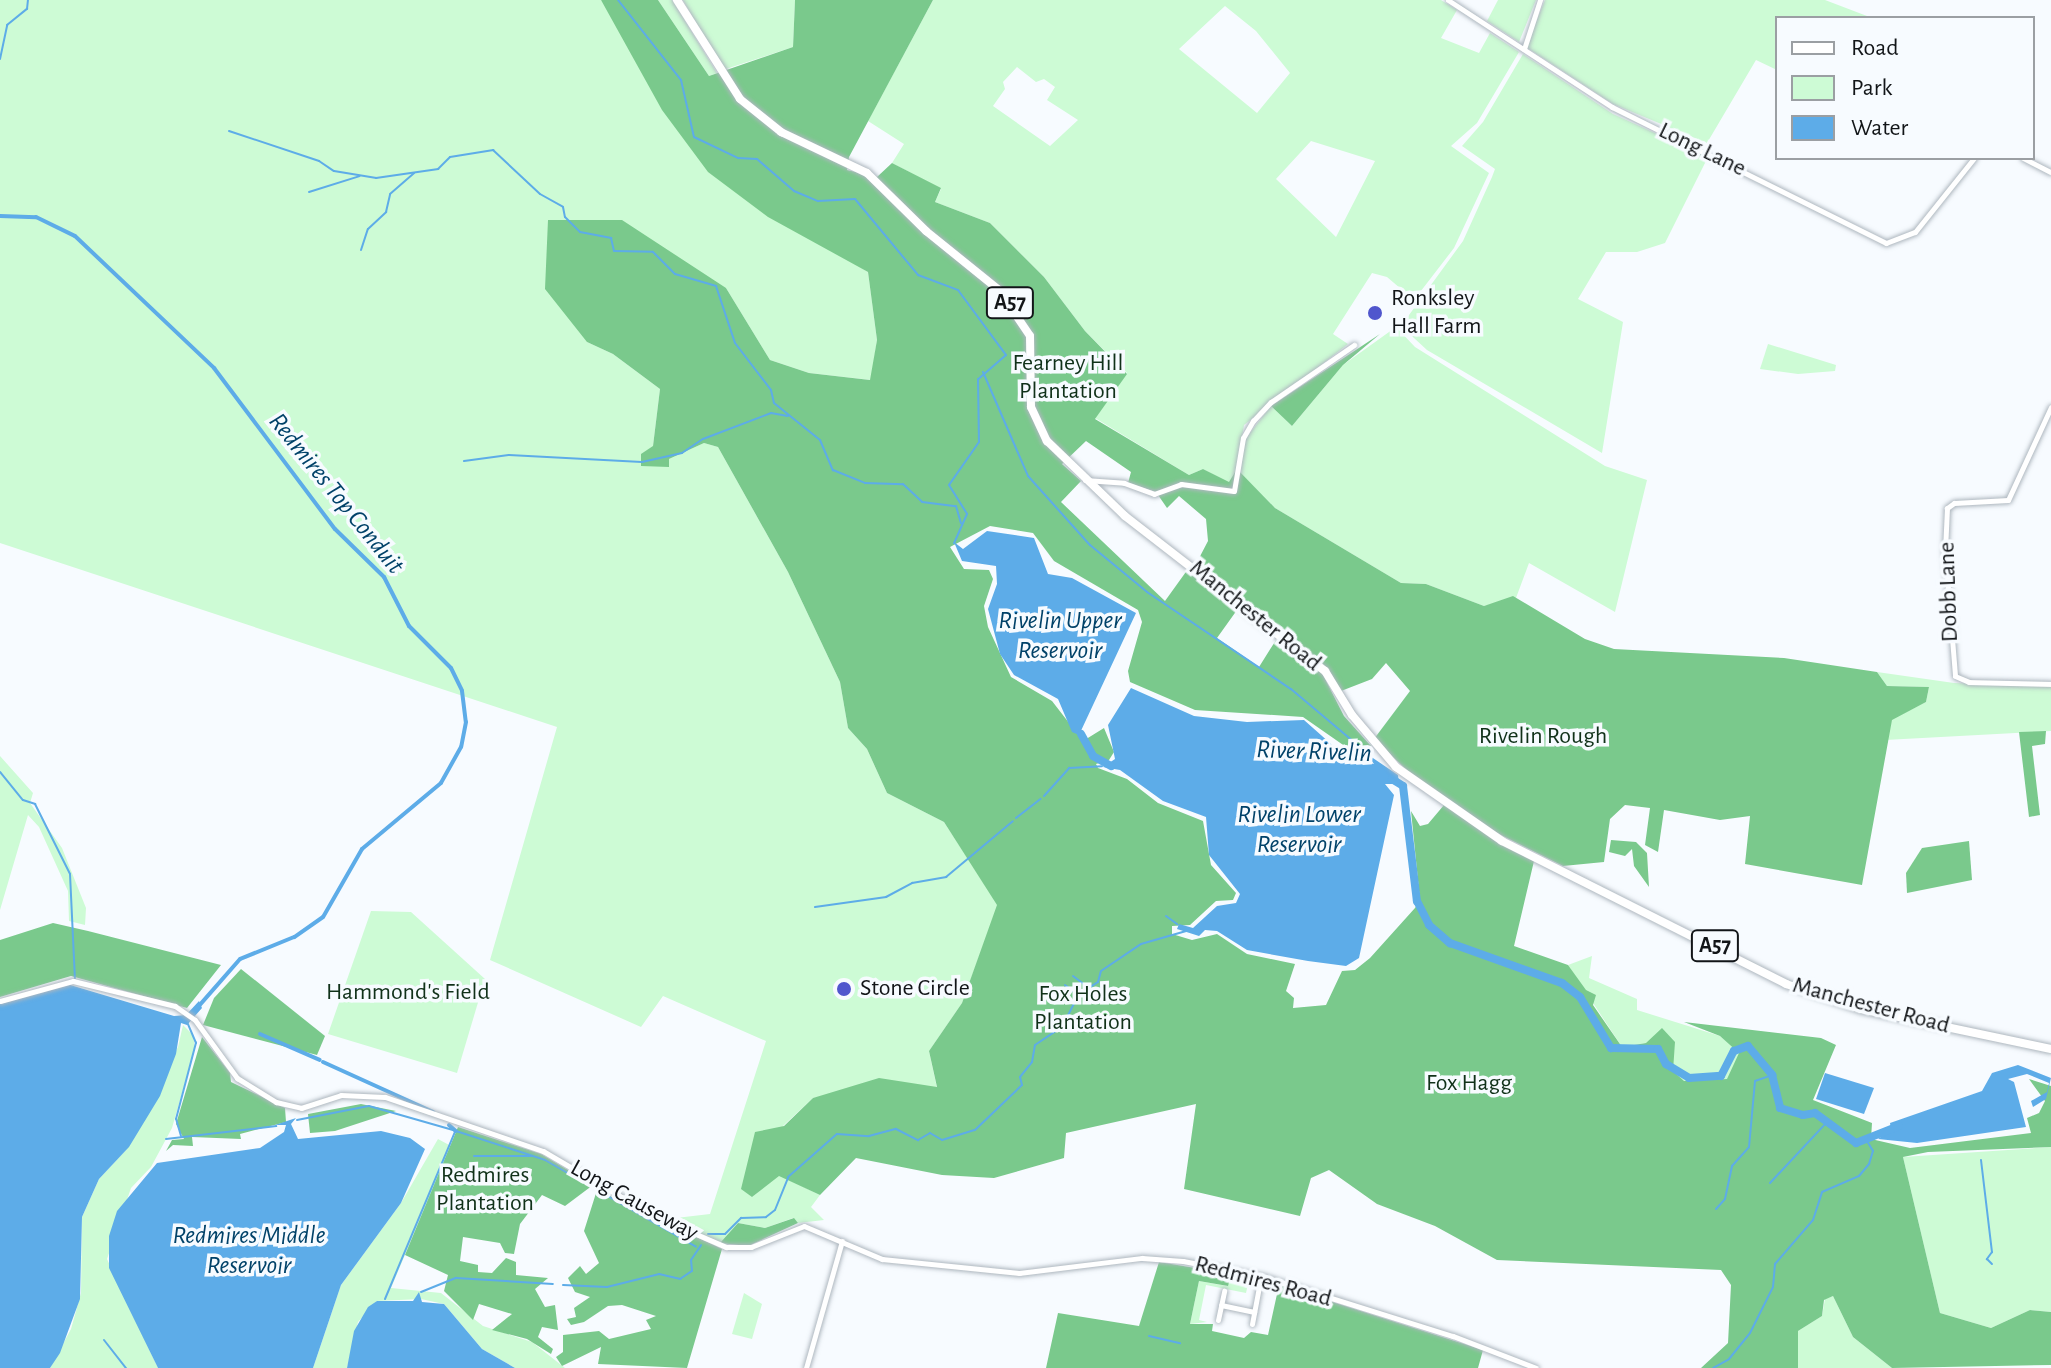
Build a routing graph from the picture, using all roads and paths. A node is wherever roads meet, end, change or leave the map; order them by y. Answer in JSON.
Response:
{"nodes":[{"id":1,"x":677,"y":0,"type":"edge"},
{"id":2,"x":1448,"y":0,"type":"edge"},
{"id":3,"x":1540,"y":0,"type":"edge"},
{"id":4,"x":1524,"y":49,"type":"junction"},
{"id":5,"x":1972,"y":160,"type":"edge"},
{"id":6,"x":2027,"y":160,"type":"edge"},
{"id":7,"x":2051,"y":172,"type":"edge"},
{"id":8,"x":1354,"y":345,"type":"dead end"},
{"id":9,"x":2051,"y":407,"type":"edge"},
{"id":10,"x":1085,"y":480,"type":"junction"},
{"id":11,"x":2051,"y":684,"type":"edge"},
{"id":12,"x":0,"y":1001,"type":"edge"},
{"id":13,"x":2051,"y":1049,"type":"edge"},
{"id":14,"x":842,"y":1241,"type":"junction"},
{"id":15,"x":1261,"y":1276,"type":"junction"},
{"id":16,"x":1224,"y":1291,"type":"dead end"},
{"id":17,"x":1221,"y":1305,"type":"junction"},
{"id":18,"x":1254,"y":1312,"type":"junction"},
{"id":19,"x":1218,"y":1320,"type":"dead end"},
{"id":20,"x":1252,"y":1324,"type":"dead end"},
{"id":21,"x":806,"y":1368,"type":"edge"},
{"id":22,"x":1536,"y":1368,"type":"edge"}],
"edges":[{"from":1,"to":10,"type":"main road","name":"Manchester Road","number":"A57"},
{"from":2,"to":4,"type":"street","name":"Long Lane"},
{"from":3,"to":4,"type":"street"},
{"from":4,"to":5,"type":"street","name":"Long Lane"},
{"from":6,"to":7,"type":"street"},
{"from":8,"to":10,"type":"street"},
{"from":9,"to":11,"type":"street","name":"Dobb Lane"},
{"from":10,"to":13,"type":"main road","name":"Manchester Road","number":"A57"},
{"from":12,"to":14,"type":"street","name":"Long Causeway"},
{"from":14,"to":15,"type":"street","name":"Redmires Road"},
{"from":14,"to":21,"type":"street"},
{"from":15,"to":18,"type":"street"},
{"from":15,"to":22,"type":"street","name":"Redmires Road"},
{"from":16,"to":17,"type":"street"},
{"from":17,"to":18,"type":"street"},
{"from":17,"to":19,"type":"street"},
{"from":18,"to":20,"type":"street"}]}
